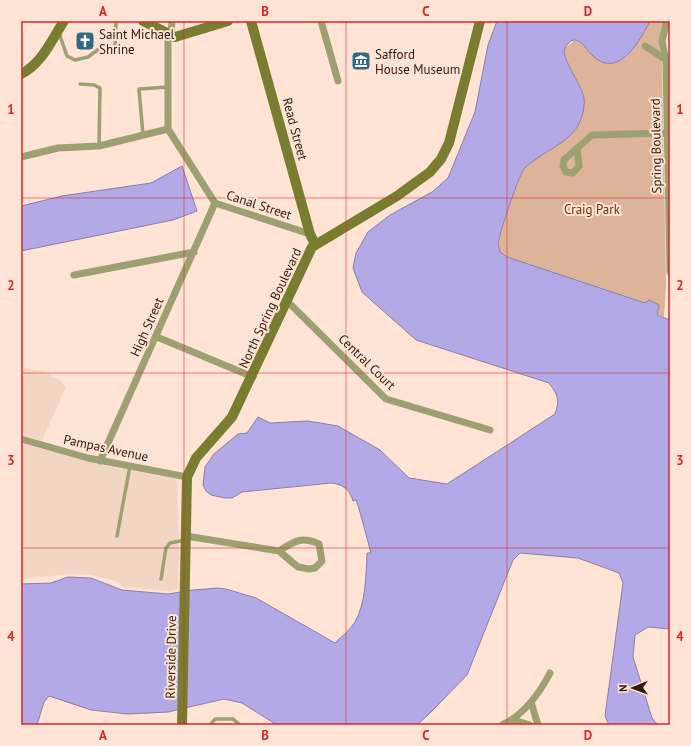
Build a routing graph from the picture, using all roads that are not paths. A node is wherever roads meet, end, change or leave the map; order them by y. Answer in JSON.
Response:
{"nodes":[{"id":1,"x":64,"y":21,"type":"edge"},
{"id":2,"x":116,"y":21,"type":"edge"},
{"id":3,"x":143,"y":21,"type":"edge"},
{"id":4,"x":172,"y":21,"type":"edge"},
{"id":5,"x":228,"y":21,"type":"edge"},
{"id":6,"x":251,"y":21,"type":"edge"},
{"id":7,"x":321,"y":21,"type":"edge"},
{"id":8,"x":480,"y":21,"type":"edge"},
{"id":9,"x":667,"y":21,"type":"edge"},
{"id":10,"x":58,"y":31,"type":"junction"},
{"id":11,"x":169,"y":35,"type":"junction"},
{"id":12,"x":645,"y":46,"type":"dead end"},
{"id":13,"x":668,"y":62,"type":"edge"},
{"id":14,"x":21,"y":74,"type":"edge"},
{"id":15,"x":338,"y":81,"type":"dead end"},
{"id":16,"x":80,"y":84,"type":"dead end"},
{"id":17,"x":168,"y":87,"type":"junction"},
{"id":18,"x":168,"y":128,"type":"junction"},
{"id":19,"x":667,"y":133,"type":"junction"},
{"id":20,"x":143,"y":135,"type":"junction"},
{"id":21,"x":99,"y":146,"type":"junction"},
{"id":22,"x":577,"y":148,"type":"dead end"},
{"id":23,"x":21,"y":157,"type":"edge"},
{"id":24,"x":669,"y":168,"type":"edge"},
{"id":25,"x":215,"y":203,"type":"junction"},
{"id":26,"x":310,"y":234,"type":"junction"},
{"id":27,"x":315,"y":244,"type":"junction"},
{"id":28,"x":194,"y":252,"type":"junction"},
{"id":29,"x":670,"y":264,"type":"edge"},
{"id":30,"x":670,"y":272,"type":"edge"},
{"id":31,"x":74,"y":275,"type":"dead end"},
{"id":32,"x":287,"y":301,"type":"junction"},
{"id":33,"x":156,"y":337,"type":"junction"},
{"id":34,"x":252,"y":377,"type":"junction"},
{"id":35,"x":490,"y":430,"type":"dead end"},
{"id":36,"x":21,"y":439,"type":"edge"},
{"id":37,"x":100,"y":460,"type":"junction"},
{"id":38,"x":130,"y":466,"type":"junction"},
{"id":39,"x":187,"y":477,"type":"junction"},
{"id":40,"x":117,"y":536,"type":"dead end"},
{"id":41,"x":186,"y":538,"type":"junction"},
{"id":42,"x":279,"y":551,"type":"junction"},
{"id":43,"x":161,"y":579,"type":"dead end"},
{"id":44,"x":185,"y":589,"type":"joint"},
{"id":45,"x":550,"y":673,"type":"dead end"},
{"id":46,"x":531,"y":702,"type":"junction"},
{"id":47,"x":505,"y":724,"type":"edge"},
{"id":48,"x":182,"y":725,"type":"edge"},
{"id":49,"x":210,"y":725,"type":"edge"},
{"id":50,"x":240,"y":725,"type":"edge"},
{"id":51,"x":530,"y":725,"type":"edge"},
{"id":52,"x":538,"y":725,"type":"edge"}],
"edges":[{"from":1,"to":10,"type":"street"},
{"from":2,"to":10,"type":"lane"},
{"from":3,"to":11,"type":"street"},
{"from":4,"to":11,"type":"street"},
{"from":5,"to":11,"type":"street"},
{"from":6,"to":26,"type":"street","name":"Read Street"},
{"from":7,"to":15,"type":"street"},
{"from":8,"to":27,"type":"street","name":"North Spring Boulevard"},
{"from":9,"to":13,"type":"street","name":"Spring Boulevard"},
{"from":10,"to":14,"type":"street"},
{"from":11,"to":17,"type":"street"},
{"from":12,"to":13,"type":"street"},
{"from":13,"to":19,"type":"street","name":"Spring Boulevard"},
{"from":16,"to":21,"type":"lane"},
{"from":17,"to":18,"type":"street"},
{"from":17,"to":20,"type":"lane"},
{"from":18,"to":20,"type":"street"},
{"from":18,"to":25,"type":"street","name":"Canal Street"},
{"from":19,"to":22,"type":"street"},
{"from":19,"to":24,"type":"street","name":"Spring Boulevard"},
{"from":20,"to":21,"type":"street"},
{"from":21,"to":23,"type":"street"},
{"from":24,"to":29,"type":"street","name":"Spring Boulevard"},
{"from":25,"to":26,"type":"street","name":"Canal Street"},
{"from":25,"to":28,"type":"street","name":"High Street"},
{"from":26,"to":27,"type":"street","name":"Read Street"},
{"from":27,"to":32,"type":"street","name":"North Spring Boulevard"},
{"from":28,"to":31,"type":"street"},
{"from":28,"to":33,"type":"street","name":"High Street"},
{"from":29,"to":30,"type":"street","name":"Spring Boulevard"},
{"from":32,"to":34,"type":"street","name":"North Spring Boulevard"},
{"from":32,"to":35,"type":"street","name":"Central Court"},
{"from":33,"to":34,"type":"street"},
{"from":33,"to":37,"type":"street","name":"High Street"},
{"from":34,"to":39,"type":"street","name":"North Spring Boulevard"},
{"from":36,"to":37,"type":"street","name":"Pampas Avenue"},
{"from":37,"to":38,"type":"street","name":"Pampas Avenue"},
{"from":38,"to":39,"type":"street","name":"Pampas Avenue"},
{"from":38,"to":40,"type":"lane"},
{"from":39,"to":41,"type":"street","name":"North Spring Boulevard"},
{"from":41,"to":42,"type":"street"},
{"from":41,"to":43,"type":"lane"},
{"from":41,"to":44,"type":"street","name":"North Spring Boulevard"},
{"from":42,"to":42,"type":"street"},
{"from":44,"to":48,"type":"street","name":"Riverside Drive"},
{"from":45,"to":46,"type":"street"},
{"from":46,"to":47,"type":"street"},
{"from":46,"to":52,"type":"street"},
{"from":47,"to":51,"type":"street"},
{"from":49,"to":50,"type":"lane"}]}
